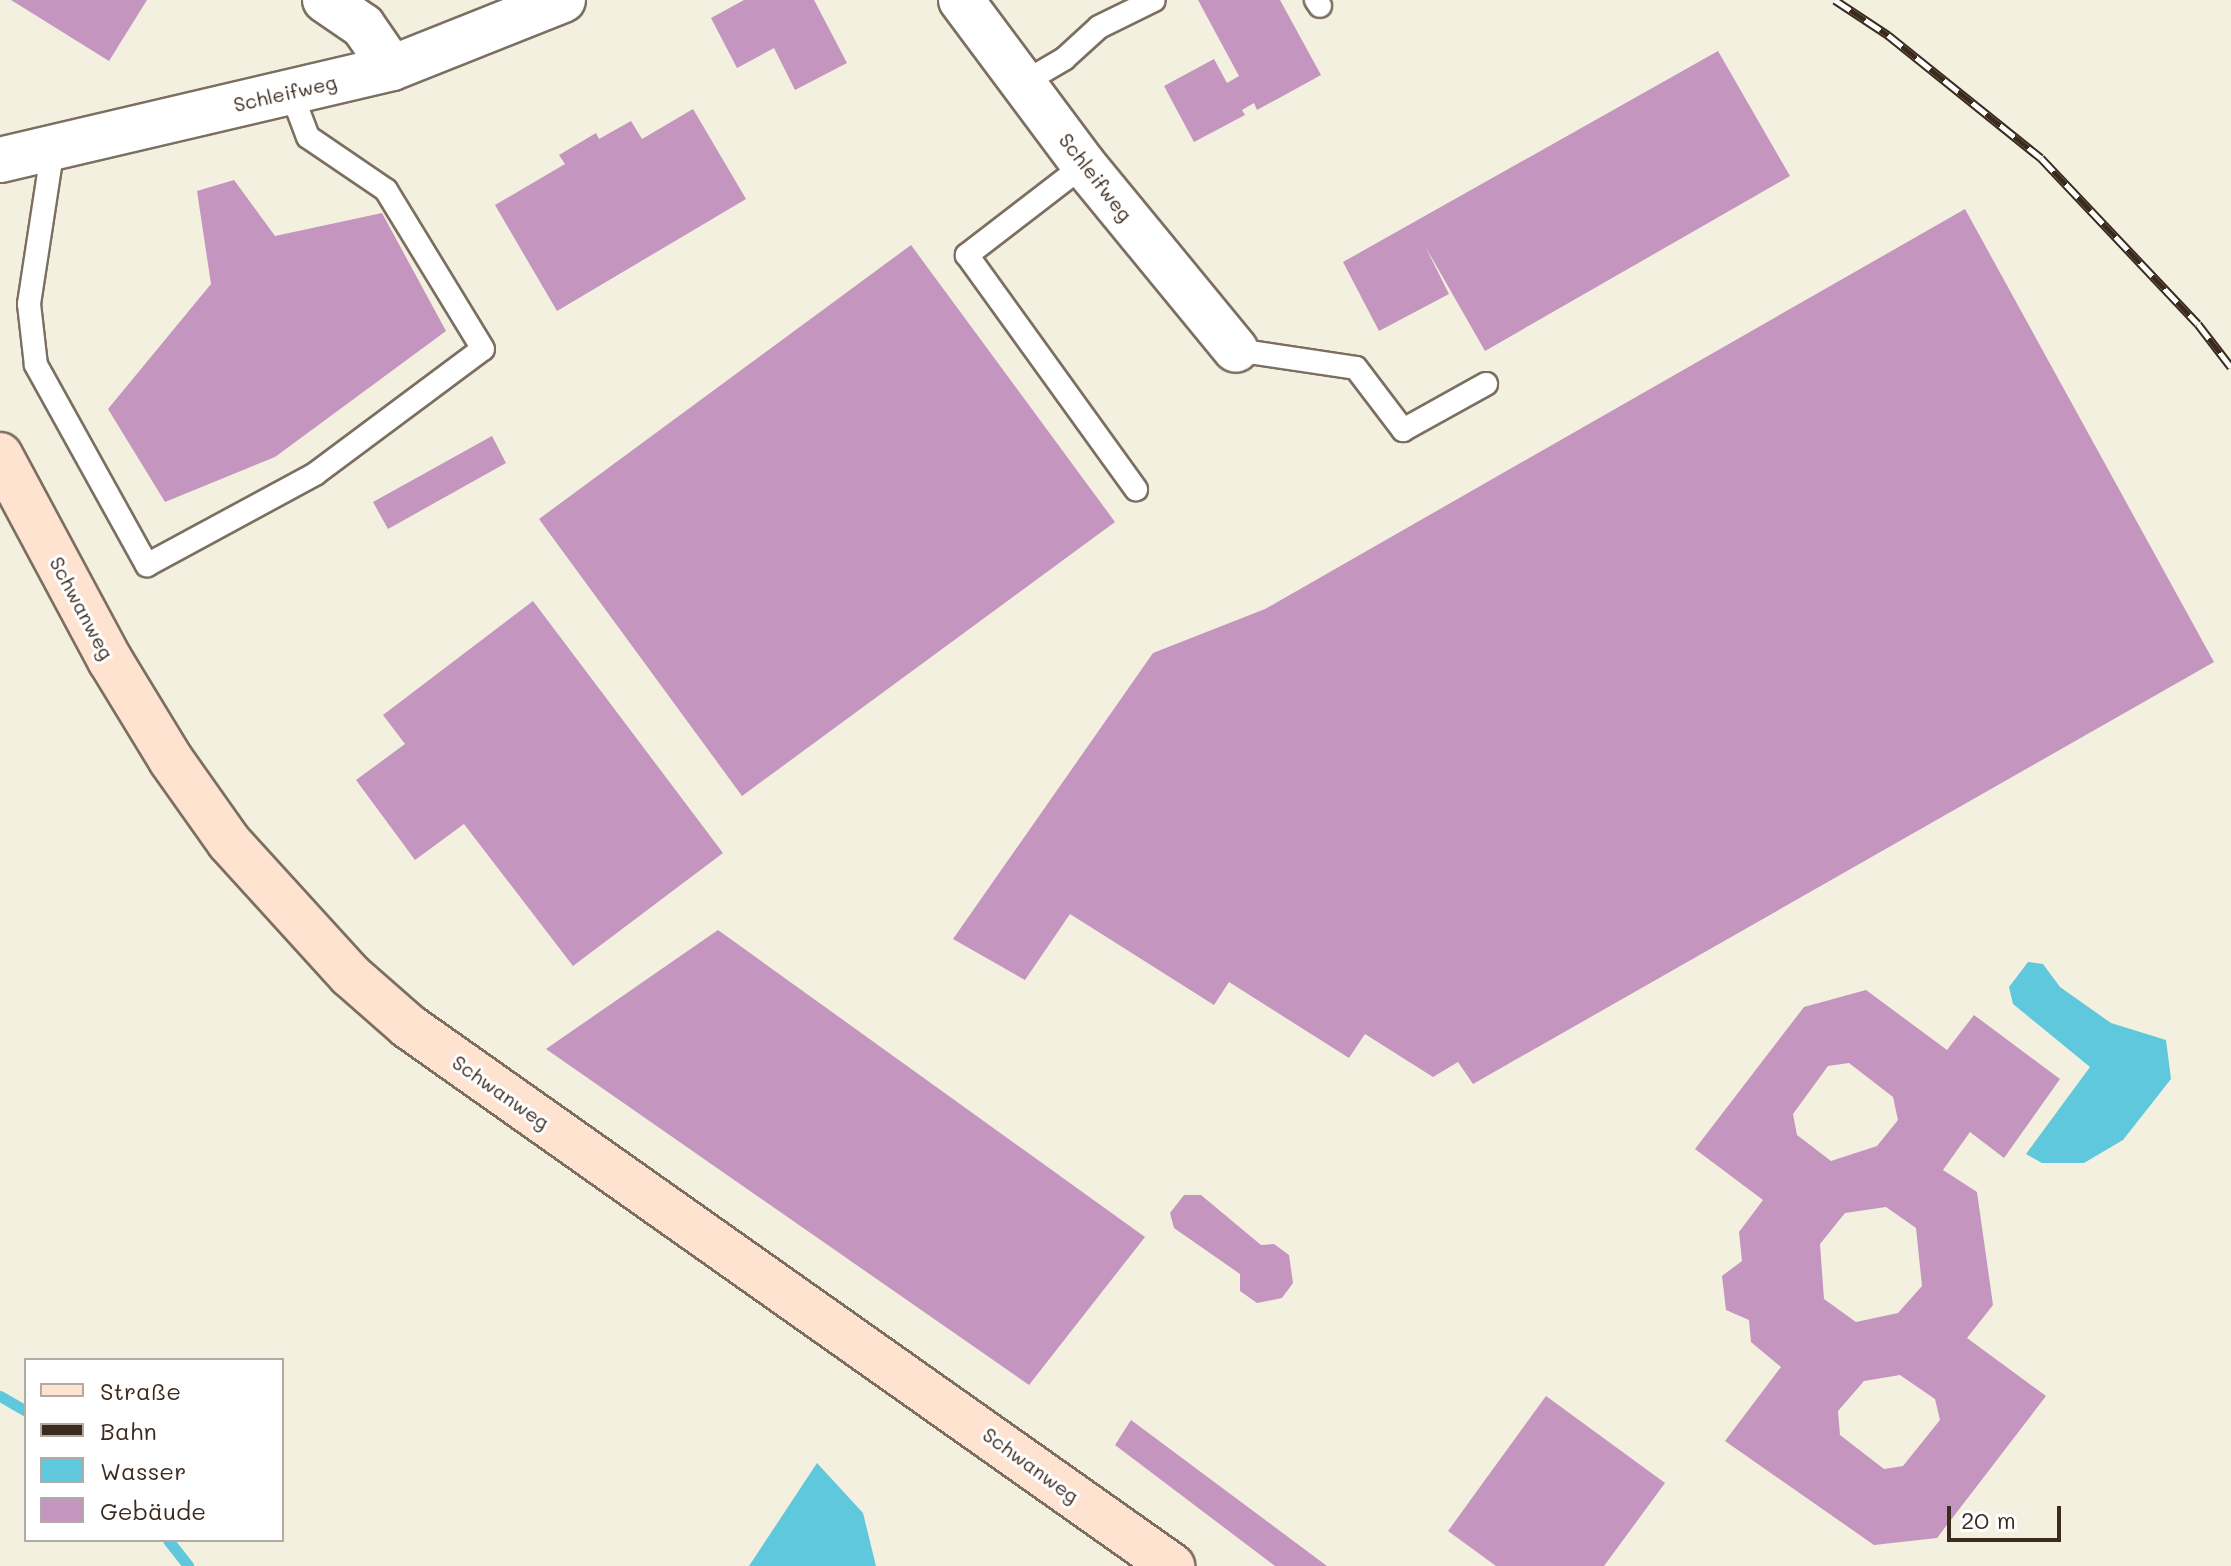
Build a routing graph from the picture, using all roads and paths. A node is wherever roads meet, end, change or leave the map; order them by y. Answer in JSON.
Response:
{"nodes":[{"id":1,"x":325,"y":0,"type":"edge"},
{"id":2,"x":563,"y":0,"type":"edge"},
{"id":3,"x":961,"y":0,"type":"edge"},
{"id":4,"x":1154,"y":0,"type":"edge"},
{"id":5,"x":392,"y":68,"type":"junction"},
{"id":6,"x":1023,"y":83,"type":"junction"},
{"id":7,"x":291,"y":92,"type":"junction"},
{"id":8,"x":53,"y":147,"type":"junction"},
{"id":9,"x":0,"y":160,"type":"edge"},
{"id":10,"x":1084,"y":165,"type":"junction"},
{"id":11,"x":1236,"y":350,"type":"joint"},
{"id":12,"x":1486,"y":384,"type":"dead end"},
{"id":13,"x":0,"y":455,"type":"edge"},
{"id":14,"x":1136,"y":489,"type":"dead end"},
{"id":15,"x":1172,"y":1566,"type":"edge"}],
"edges":[{"from":1,"to":5,"type":"street"},
{"from":2,"to":5,"type":"street","name":"Schleifweg"},
{"from":3,"to":6,"type":"street","name":"Schleifweg"},
{"from":4,"to":6,"type":"lane"},
{"from":5,"to":7,"type":"street","name":"Schleifweg"},
{"from":6,"to":10,"type":"street","name":"Schleifweg"},
{"from":7,"to":8,"type":"street","name":"Schleifweg"},
{"from":7,"to":8,"type":"lane"},
{"from":8,"to":9,"type":"street","name":"Schleifweg"},
{"from":10,"to":11,"type":"street","name":"Schleifweg"},
{"from":10,"to":14,"type":"lane"},
{"from":11,"to":12,"type":"lane"},
{"from":13,"to":15,"type":"main road","name":"Schwanweg"}]}
